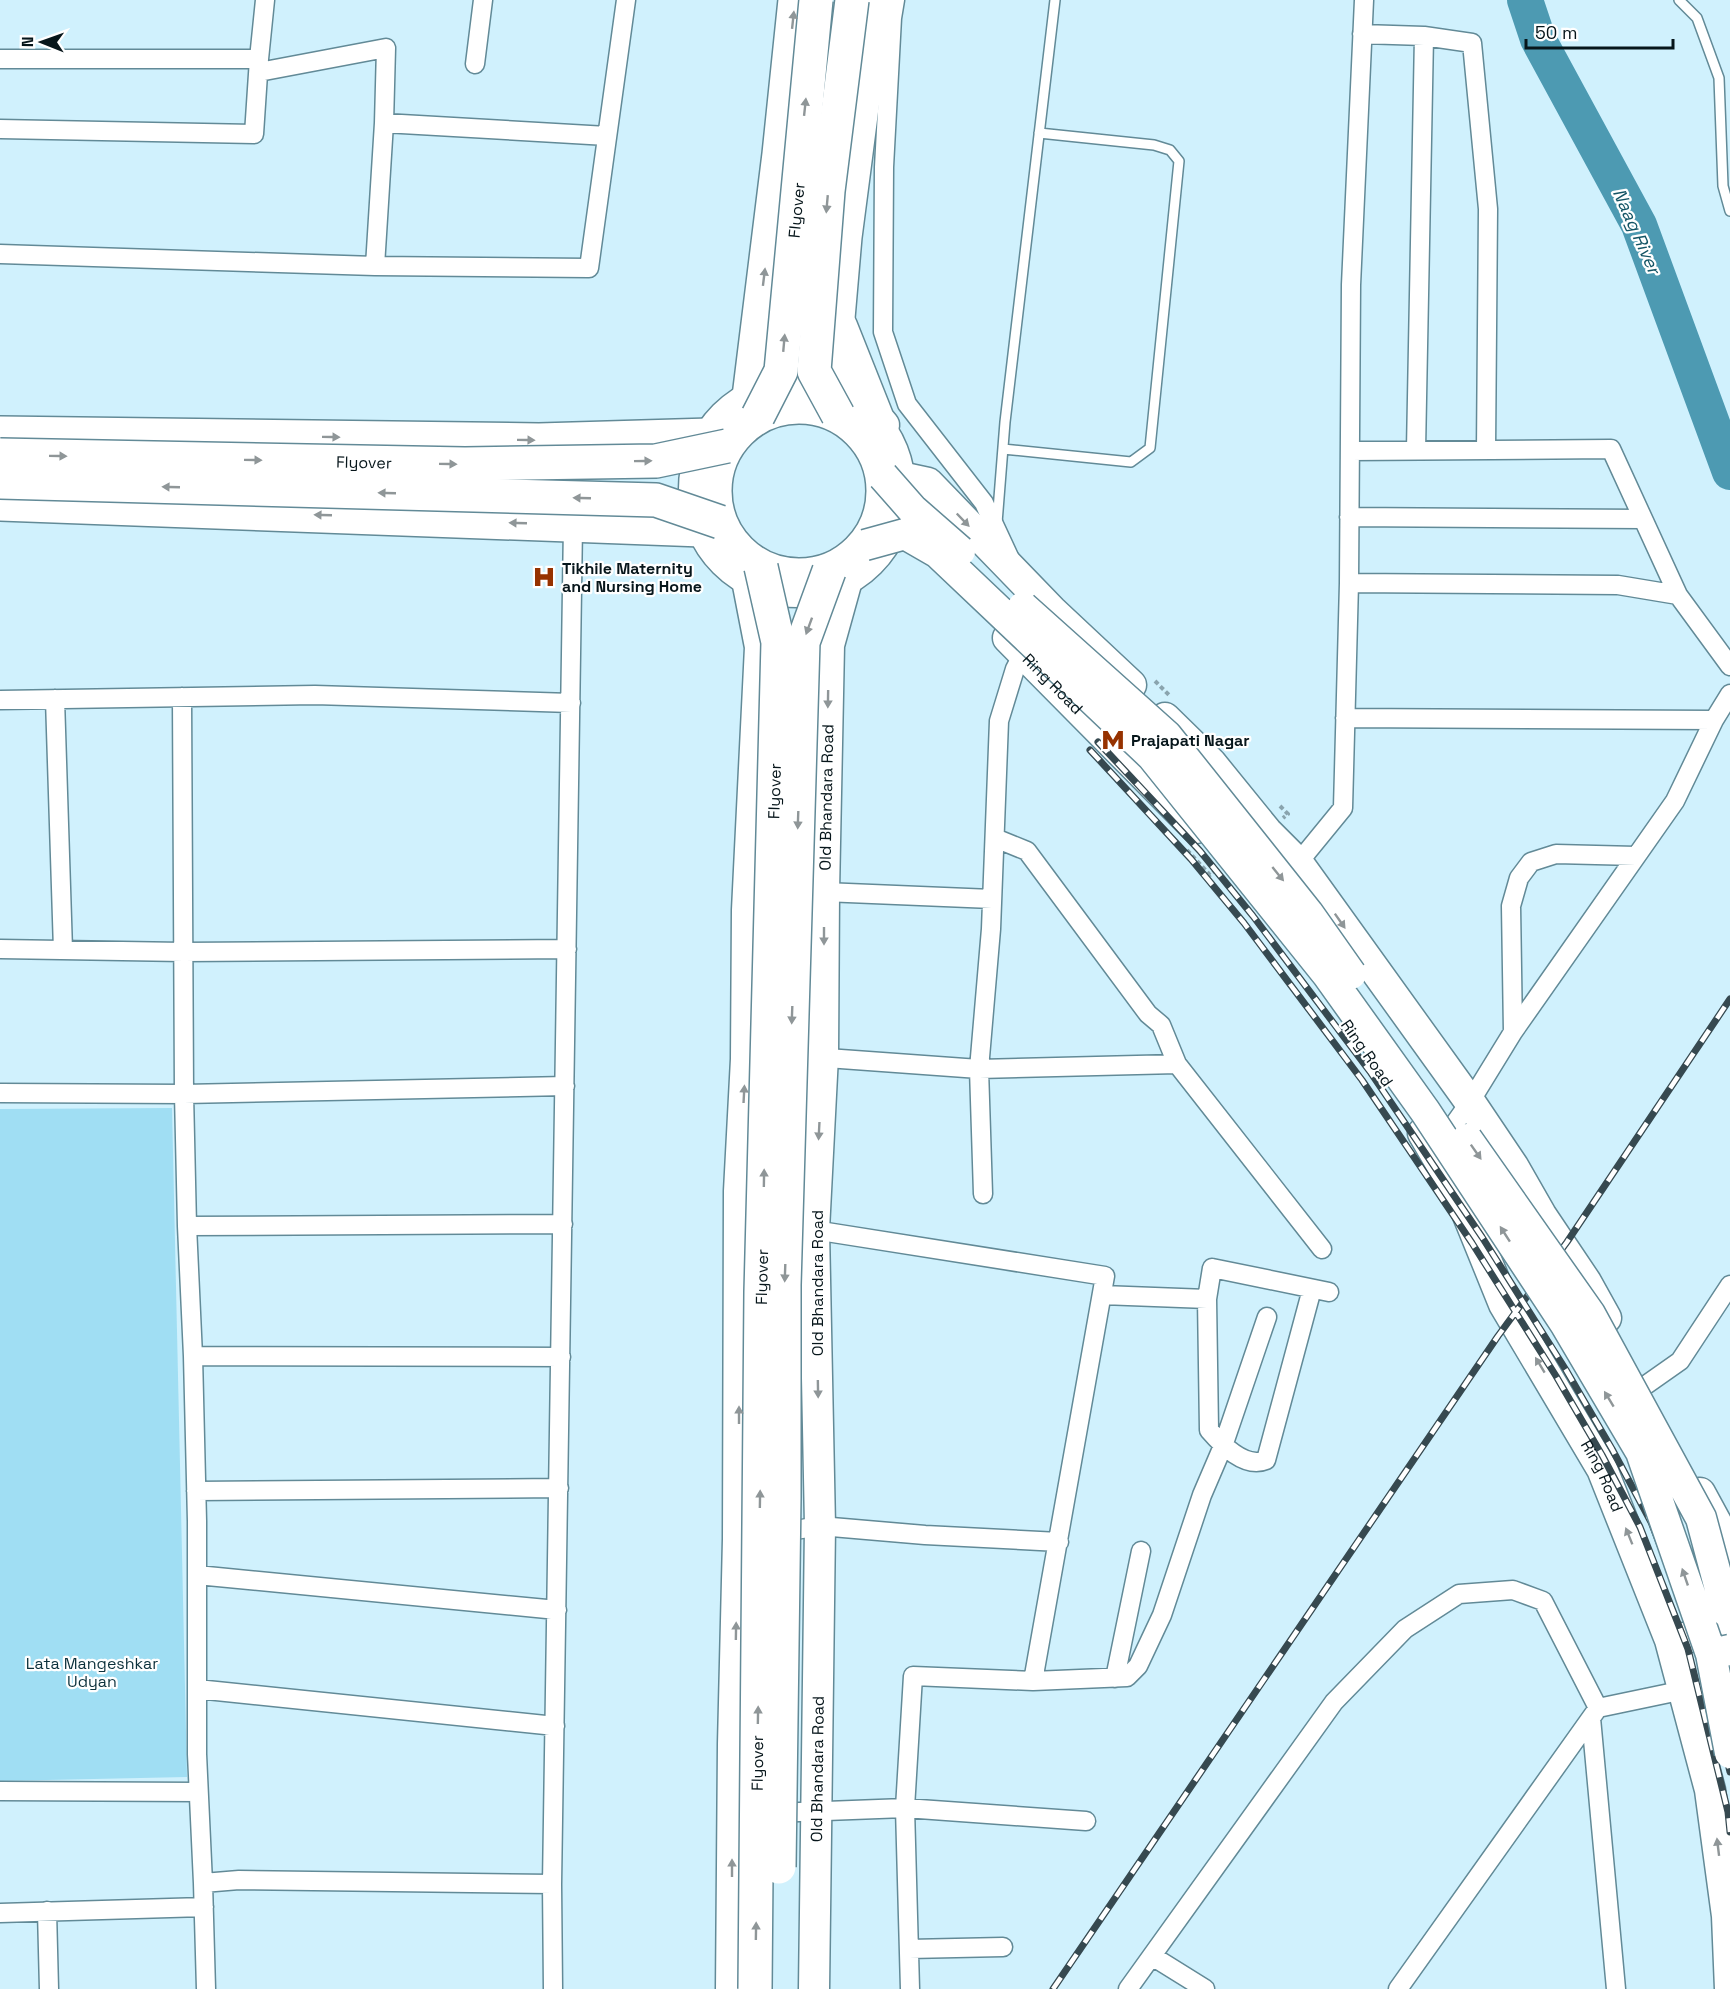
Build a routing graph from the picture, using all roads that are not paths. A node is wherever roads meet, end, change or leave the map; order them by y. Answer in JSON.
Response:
{"nodes":[{"id":1,"x":265,"y":0,"type":"edge"},
{"id":2,"x":483,"y":0,"type":"edge"},
{"id":3,"x":626,"y":0,"type":"edge"},
{"id":4,"x":795,"y":0,"type":"edge"},
{"id":5,"x":816,"y":0,"type":"edge"},
{"id":6,"x":852,"y":0,"type":"edge"},
{"id":7,"x":876,"y":0,"type":"edge"},
{"id":8,"x":895,"y":0,"type":"edge"},
{"id":9,"x":1055,"y":0,"type":"edge"},
{"id":10,"x":1364,"y":0,"type":"edge"},
{"id":11,"x":1679,"y":0,"type":"edge"},
{"id":12,"x":1362,"y":34,"type":"junction"},
{"id":13,"x":1424,"y":36,"type":"junction"},
{"id":14,"x":0,"y":59,"type":"edge"},
{"id":15,"x":475,"y":64,"type":"dead end"},
{"id":16,"x":259,"y":66,"type":"junction"},
{"id":17,"x":384,"y":123,"type":"junction"},
{"id":18,"x":0,"y":129,"type":"edge"},
{"id":19,"x":1039,"y":133,"type":"junction"},
{"id":20,"x":607,"y":136,"type":"junction"},
{"id":21,"x":779,"y":154,"type":"junction"},
{"id":22,"x":855,"y":160,"type":"junction"},
{"id":23,"x":1730,"y":211,"type":"edge"},
{"id":24,"x":0,"y":255,"type":"edge"},
{"id":25,"x":375,"y":266,"type":"junction"},
{"id":26,"x":838,"y":318,"type":"junction"},
{"id":27,"x":840,"y":406,"type":"junction"},
{"id":28,"x":754,"y":407,"type":"junction"},
{"id":29,"x":0,"y":433,"type":"edge"},
{"id":30,"x":718,"y":440,"type":"junction"},
{"id":31,"x":1003,"y":449,"type":"junction"},
{"id":32,"x":1416,"y":450,"type":"junction"},
{"id":33,"x":1486,"y":450,"type":"junction"},
{"id":34,"x":1350,"y":451,"type":"junction"},
{"id":35,"x":0,"y":454,"type":"edge"},
{"id":36,"x":903,"y":479,"type":"junction"},
{"id":37,"x":0,"y":482,"type":"edge"},
{"id":38,"x":0,"y":504,"type":"edge"},
{"id":39,"x":1349,"y":517,"type":"junction"},
{"id":40,"x":1643,"y":519,"type":"junction"},
{"id":41,"x":573,"y":525,"type":"junction"},
{"id":42,"x":711,"y":526,"type":"junction"},
{"id":43,"x":997,"y":528,"type":"junction"},
{"id":44,"x":873,"y":548,"type":"junction"},
{"id":45,"x":754,"y":574,"type":"junction"},
{"id":46,"x":838,"y":576,"type":"junction"},
{"id":47,"x":1018,"y":577,"type":"junction"},
{"id":48,"x":1349,"y":583,"type":"junction"},
{"id":49,"x":1678,"y":595,"type":"junction"},
{"id":50,"x":1023,"y":654,"type":"junction"},
{"id":51,"x":1730,"y":666,"type":"edge"},
{"id":52,"x":1730,"y":694,"type":"edge"},
{"id":53,"x":182,"y":697,"type":"junction"},
{"id":54,"x":55,"y":699,"type":"junction"},
{"id":55,"x":0,"y":700,"type":"edge"},
{"id":56,"x":571,"y":703,"type":"junction"},
{"id":57,"x":1345,"y":718,"type":"junction"},
{"id":58,"x":1714,"y":720,"type":"junction"},
{"id":59,"x":995,"y":838,"type":"junction"},
{"id":60,"x":1636,"y":856,"type":"junction"},
{"id":61,"x":1298,"y":863,"type":"junction"},
{"id":62,"x":824,"y":892,"type":"junction"},
{"id":63,"x":992,"y":899,"type":"junction"},
{"id":64,"x":0,"y":949,"type":"edge"},
{"id":65,"x":567,"y":949,"type":"junction"},
{"id":66,"x":63,"y":950,"type":"junction"},
{"id":67,"x":183,"y":952,"type":"junction"},
{"id":68,"x":1513,"y":1032,"type":"junction"},
{"id":69,"x":823,"y":1056,"type":"junction"},
{"id":70,"x":746,"y":1059,"type":"junction"},
{"id":71,"x":1177,"y":1064,"type":"junction"},
{"id":72,"x":979,"y":1069,"type":"junction"},
{"id":73,"x":565,"y":1086,"type":"junction"},
{"id":74,"x":0,"y":1093,"type":"edge"},
{"id":75,"x":184,"y":1094,"type":"junction"},
{"id":76,"x":1470,"y":1102,"type":"junction"},
{"id":77,"x":1435,"y":1151,"type":"junction"},
{"id":78,"x":983,"y":1194,"type":"dead end"},
{"id":79,"x":563,"y":1224,"type":"junction"},
{"id":80,"x":187,"y":1226,"type":"junction"},
{"id":81,"x":740,"y":1228,"type":"junction"},
{"id":82,"x":814,"y":1230,"type":"junction"},
{"id":83,"x":1322,"y":1249,"type":"dead end"},
{"id":84,"x":1730,"y":1286,"type":"edge"},
{"id":85,"x":1102,"y":1295,"type":"junction"},
{"id":86,"x":1207,"y":1299,"type":"junction"},
{"id":87,"x":1267,"y":1317,"type":"dead end"},
{"id":88,"x":193,"y":1356,"type":"junction"},
{"id":89,"x":561,"y":1357,"type":"junction"},
{"id":90,"x":1643,"y":1387,"type":"junction"},
{"id":91,"x":1223,"y":1446,"type":"junction"},
{"id":92,"x":559,"y":1488,"type":"junction"},
{"id":93,"x":196,"y":1491,"type":"junction"},
{"id":94,"x":820,"y":1526,"type":"junction"},
{"id":95,"x":738,"y":1539,"type":"junction"},
{"id":96,"x":1059,"y":1542,"type":"junction"},
{"id":97,"x":1140,"y":1551,"type":"dead end"},
{"id":98,"x":1727,"y":1556,"type":"edge"},
{"id":99,"x":197,"y":1575,"type":"junction"},
{"id":100,"x":557,"y":1610,"type":"junction"},
{"id":101,"x":1723,"y":1617,"type":"edge"},
{"id":102,"x":1670,"y":1640,"type":"junction"},
{"id":103,"x":1724,"y":1660,"type":"edge"},
{"id":104,"x":1115,"y":1678,"type":"junction"},
{"id":105,"x":1033,"y":1681,"type":"junction"},
{"id":106,"x":197,"y":1689,"type":"junction"},
{"id":107,"x":1683,"y":1690,"type":"junction"},
{"id":108,"x":1594,"y":1713,"type":"junction"},
{"id":109,"x":555,"y":1726,"type":"junction"},
{"id":110,"x":1730,"y":1753,"type":"edge"},
{"id":111,"x":0,"y":1791,"type":"edge"},
{"id":112,"x":198,"y":1792,"type":"junction"},
{"id":113,"x":905,"y":1808,"type":"junction"},
{"id":114,"x":815,"y":1811,"type":"junction"},
{"id":115,"x":732,"y":1815,"type":"junction"},
{"id":116,"x":1086,"y":1821,"type":"dead end"},
{"id":117,"x":203,"y":1883,"type":"junction"},
{"id":118,"x":552,"y":1884,"type":"junction"},
{"id":119,"x":204,"y":1907,"type":"junction"},
{"id":120,"x":47,"y":1911,"type":"junction"},
{"id":121,"x":0,"y":1913,"type":"edge"},
{"id":122,"x":1004,"y":1947,"type":"dead end"},
{"id":123,"x":909,"y":1949,"type":"junction"},
{"id":124,"x":1152,"y":1956,"type":"junction"},
{"id":125,"x":49,"y":1989,"type":"edge"},
{"id":126,"x":206,"y":1989,"type":"edge"},
{"id":127,"x":553,"y":1989,"type":"edge"},
{"id":128,"x":731,"y":1989,"type":"edge"},
{"id":129,"x":755,"y":1989,"type":"edge"},
{"id":130,"x":777,"y":1989,"type":"edge"},
{"id":131,"x":814,"y":1989,"type":"edge"},
{"id":132,"x":910,"y":1989,"type":"edge"},
{"id":133,"x":1128,"y":1989,"type":"edge"},
{"id":134,"x":1205,"y":1989,"type":"edge"},
{"id":135,"x":1398,"y":1989,"type":"edge"},
{"id":136,"x":1616,"y":1989,"type":"edge"},
{"id":137,"x":1730,"y":1989,"type":"edge"}],
"edges":[{"from":1,"to":16,"type":"street"},
{"from":2,"to":15,"type":"street"},
{"from":3,"to":20,"type":"street"},
{"from":21,"to":4,"type":"highway","one_way":true},
{"from":28,"to":5,"type":"highway","name":"Flyover","one_way":true,"bridge":true},
{"from":6,"to":27,"type":"highway","name":"Flyover","one_way":true,"bridge":true},
{"from":7,"to":22,"type":"highway"},
{"from":8,"to":43,"type":"street"},
{"from":9,"to":19,"type":"lane"},
{"from":10,"to":12,"type":"street"},
{"from":11,"to":23,"type":"lane"},
{"from":12,"to":13,"type":"street"},
{"from":12,"to":34,"type":"street"},
{"from":13,"to":32,"type":"street"},
{"from":13,"to":33,"type":"street"},
{"from":14,"to":16,"type":"street"},
{"from":16,"to":17,"type":"street"},
{"from":16,"to":18,"type":"street"},
{"from":17,"to":20,"type":"street"},
{"from":17,"to":25,"type":"street"},
{"from":19,"to":31,"type":"lane"},
{"from":19,"to":31,"type":"lane"},
{"from":20,"to":25,"type":"street"},
{"from":21,"to":22,"type":"highway"},
{"from":28,"to":21,"type":"highway","one_way":true},
{"from":22,"to":26,"type":"highway"},
{"from":24,"to":25,"type":"street"},
{"from":26,"to":27,"type":"highway"},
{"from":26,"to":36,"type":"main road"},
{"from":27,"to":28,"type":"highway","name":"Flyover"},
{"from":27,"to":36,"type":"highway","name":"Flyover"},
{"from":28,"to":30,"type":"highway","name":"Flyover"},
{"from":29,"to":30,"type":"highway","one_way":true},
{"from":35,"to":30,"type":"highway","name":"Flyover","one_way":true,"bridge":true},
{"from":30,"to":42,"type":"highway","name":"Flyover"},
{"from":31,"to":43,"type":"lane"},
{"from":32,"to":33,"type":"street"},
{"from":32,"to":34,"type":"street"},
{"from":33,"to":40,"type":"street"},
{"from":34,"to":39,"type":"street"},
{"from":36,"to":44,"type":"highway","name":"Flyover"},
{"from":36,"to":47,"type":"main road","one_way":true},
{"from":36,"to":98,"type":"main road","name":"Ring Road","one_way":true,"bridge":true},
{"from":42,"to":37,"type":"highway","name":"Flyover","one_way":true,"bridge":true},
{"from":41,"to":38,"type":"highway","one_way":true},
{"from":39,"to":40,"type":"street"},
{"from":39,"to":48,"type":"street"},
{"from":40,"to":49,"type":"street"},
{"from":41,"to":42,"type":"highway"},
{"from":41,"to":56,"type":"street"},
{"from":42,"to":45,"type":"highway","name":"Flyover"},
{"from":43,"to":47,"type":"street"},
{"from":44,"to":46,"type":"highway","name":"Flyover"},
{"from":44,"to":50,"type":"main road","name":"Ring Road"},
{"from":101,"to":44,"type":"main road","name":"Ring Road","one_way":true,"bridge":true},
{"from":45,"to":46,"type":"highway","name":"Flyover"},
{"from":45,"to":70,"type":"main road"},
{"from":129,"to":45,"type":"highway","name":"Flyover","one_way":true,"bridge":true},
{"from":46,"to":62,"type":"main road","name":"Old Bhandara Road","one_way":true},
{"from":46,"to":130,"type":"highway","name":"Flyover","one_way":true,"bridge":true},
{"from":47,"to":61,"type":"main road"},
{"from":48,"to":49,"type":"street"},
{"from":48,"to":57,"type":"street"},
{"from":49,"to":51,"type":"street"},
{"from":50,"to":59,"type":"street"},
{"from":50,"to":77,"type":"main road","name":"Ring Road"},
{"from":52,"to":58,"type":"street"},
{"from":53,"to":54,"type":"street"},
{"from":53,"to":56,"type":"street"},
{"from":53,"to":67,"type":"street"},
{"from":54,"to":55,"type":"street"},
{"from":54,"to":66,"type":"street"},
{"from":56,"to":65,"type":"street"},
{"from":57,"to":58,"type":"street"},
{"from":57,"to":61,"type":"street"},
{"from":58,"to":60,"type":"street"},
{"from":59,"to":63,"type":"street"},
{"from":59,"to":71,"type":"street"},
{"from":60,"to":68,"type":"street"},
{"from":60,"to":68,"type":"street"},
{"from":61,"to":76,"type":"main road","one_way":true},
{"from":62,"to":63,"type":"street"},
{"from":62,"to":69,"type":"main road","name":"Old Bhandara Road","one_way":true},
{"from":63,"to":72,"type":"street"},
{"from":64,"to":66,"type":"street"},
{"from":65,"to":67,"type":"street"},
{"from":65,"to":73,"type":"street"},
{"from":66,"to":67,"type":"street"},
{"from":67,"to":75,"type":"street"},
{"from":68,"to":76,"type":"street"},
{"from":69,"to":70,"type":"street"},
{"from":69,"to":72,"type":"street"},
{"from":69,"to":82,"type":"main road","name":"Old Bhandara Road","one_way":true},
{"from":81,"to":70,"type":"main road","one_way":true},
{"from":71,"to":72,"type":"street"},
{"from":71,"to":83,"type":"street"},
{"from":72,"to":78,"type":"street"},
{"from":73,"to":75,"type":"street"},
{"from":73,"to":79,"type":"street"},
{"from":74,"to":75,"type":"street"},
{"from":75,"to":80,"type":"street"},
{"from":76,"to":77,"type":"street"},
{"from":76,"to":90,"type":"main road"},
{"from":102,"to":77,"type":"main road","name":"Ring Road","one_way":true},
{"from":79,"to":80,"type":"street"},
{"from":79,"to":89,"type":"street"},
{"from":80,"to":88,"type":"street"},
{"from":81,"to":82,"type":"street"},
{"from":95,"to":81,"type":"main road","one_way":true},
{"from":82,"to":85,"type":"street"},
{"from":82,"to":94,"type":"main road","name":"Old Bhandara Road","one_way":true},
{"from":84,"to":90,"type":"street"},
{"from":85,"to":86,"type":"street"},
{"from":85,"to":96,"type":"street"},
{"from":86,"to":91,"type":"street"},
{"from":86,"to":91,"type":"street"},
{"from":87,"to":91,"type":"street"},
{"from":88,"to":89,"type":"street"},
{"from":88,"to":93,"type":"street"},
{"from":89,"to":92,"type":"street"},
{"from":90,"to":98,"type":"main road"},
{"from":91,"to":104,"type":"street"},
{"from":92,"to":93,"type":"street"},
{"from":92,"to":100,"type":"street"},
{"from":93,"to":99,"type":"street"},
{"from":94,"to":95,"type":"street"},
{"from":94,"to":96,"type":"street"},
{"from":94,"to":114,"type":"main road","name":"Old Bhandara Road"},
{"from":115,"to":95,"type":"main road","one_way":true},
{"from":96,"to":105,"type":"street"},
{"from":97,"to":104,"type":"street"},
{"from":98,"to":101,"type":"main road","name":"Ring Road","bridge":true},
{"from":99,"to":100,"type":"street"},
{"from":99,"to":106,"type":"street"},
{"from":100,"to":109,"type":"street"},
{"from":101,"to":102,"type":"main road"},
{"from":101,"to":103,"type":"main road","name":"Ring Road","bridge":true},
{"from":102,"to":107,"type":"main road","name":"Ring Road"},
{"from":103,"to":107,"type":"main road"},
{"from":103,"to":110,"type":"main road","name":"Ring Road","bridge":true},
{"from":104,"to":105,"type":"street"},
{"from":105,"to":113,"type":"street"},
{"from":106,"to":109,"type":"street"},
{"from":106,"to":112,"type":"street"},
{"from":107,"to":108,"type":"street"},
{"from":137,"to":107,"type":"main road","name":"Ring Road","one_way":true},
{"from":108,"to":124,"type":"street"},
{"from":108,"to":135,"type":"street"},
{"from":108,"to":136,"type":"street"},
{"from":109,"to":118,"type":"street"},
{"from":111,"to":112,"type":"street"},
{"from":112,"to":117,"type":"street"},
{"from":113,"to":114,"type":"street"},
{"from":113,"to":116,"type":"street"},
{"from":113,"to":123,"type":"street"},
{"from":114,"to":115,"type":"street"},
{"from":114,"to":131,"type":"main road","name":"Old Bhandara Road"},
{"from":128,"to":115,"type":"main road","one_way":true},
{"from":117,"to":118,"type":"street"},
{"from":117,"to":119,"type":"street"},
{"from":118,"to":127,"type":"street"},
{"from":119,"to":120,"type":"street"},
{"from":119,"to":126,"type":"street"},
{"from":120,"to":121,"type":"street"},
{"from":120,"to":125,"type":"street"},
{"from":122,"to":123,"type":"street"},
{"from":123,"to":132,"type":"street"},
{"from":124,"to":133,"type":"street"},
{"from":124,"to":134,"type":"street"}]}
